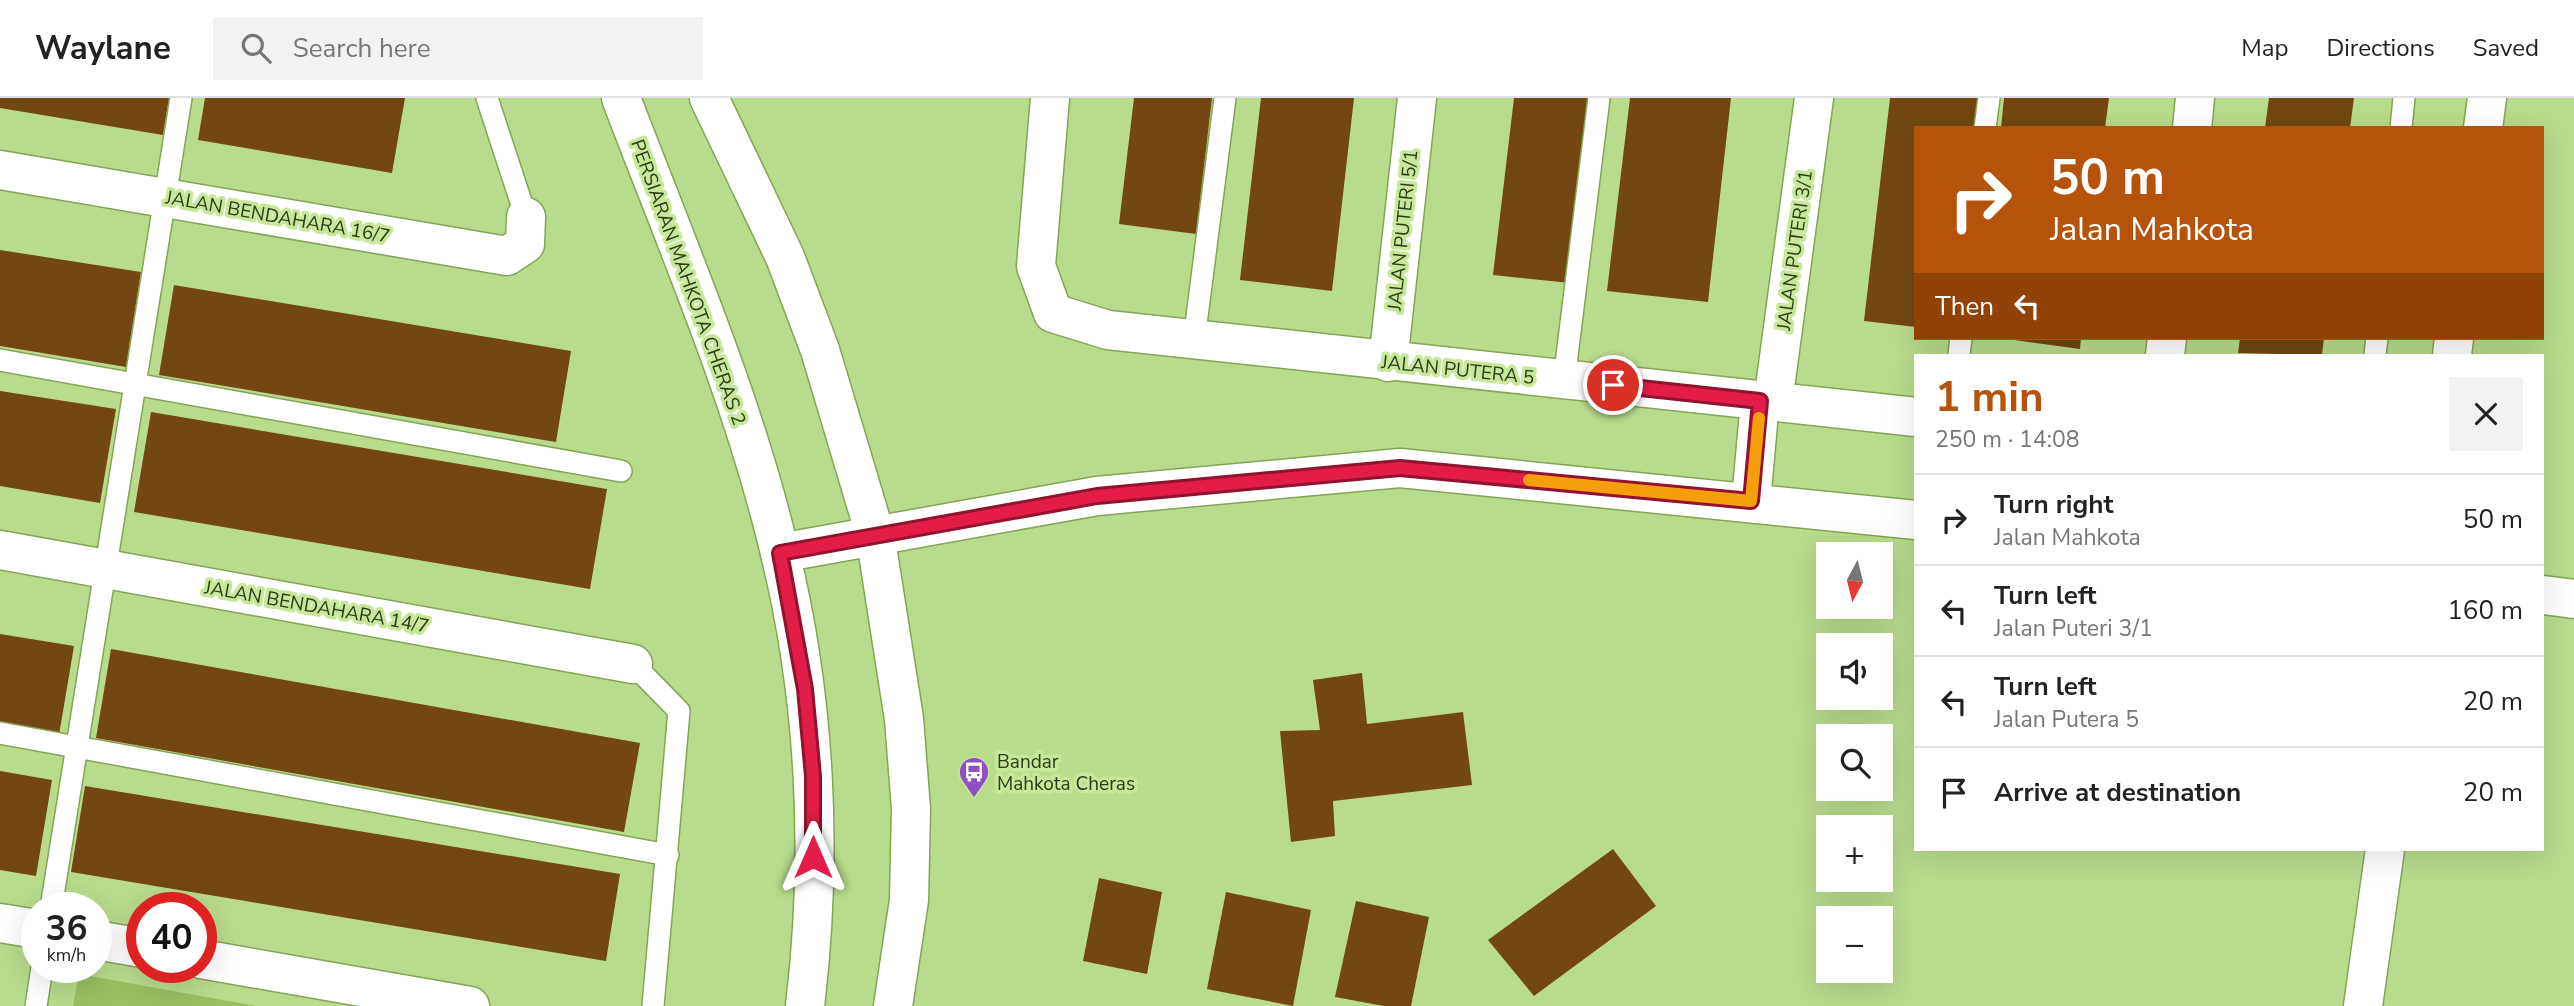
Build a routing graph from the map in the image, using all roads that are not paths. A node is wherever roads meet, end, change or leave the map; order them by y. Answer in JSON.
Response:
{"nodes":[{"id":1,"x":181,"y":98,"type":"edge"},
{"id":2,"x":487,"y":98,"type":"edge"},
{"id":3,"x":621,"y":98,"type":"edge"},
{"id":4,"x":709,"y":98,"type":"edge"},
{"id":5,"x":1050,"y":98,"type":"edge"},
{"id":6,"x":1225,"y":98,"type":"edge"},
{"id":7,"x":1417,"y":98,"type":"edge"},
{"id":8,"x":1598,"y":98,"type":"edge"},
{"id":9,"x":1814,"y":98,"type":"edge"},
{"id":10,"x":1989,"y":98,"type":"edge"},
{"id":11,"x":2195,"y":98,"type":"edge"},
{"id":12,"x":2404,"y":98,"type":"edge"},
{"id":13,"x":2487,"y":98,"type":"edge"},
{"id":14,"x":1985,"y":126,"type":"edge"},
{"id":15,"x":2192,"y":126,"type":"edge"},
{"id":16,"x":2401,"y":126,"type":"edge"},
{"id":17,"x":2483,"y":126,"type":"edge"},
{"id":18,"x":0,"y":170,"type":"edge"},
{"id":19,"x":166,"y":196,"type":"junction"},
{"id":20,"x":526,"y":217,"type":"joint"},
{"id":21,"x":1194,"y":340,"type":"junction"},
{"id":22,"x":0,"y":360,"type":"edge"},
{"id":23,"x":1388,"y":362,"type":"junction"},
{"id":24,"x":1564,"y":380,"type":"junction"},
{"id":25,"x":137,"y":383,"type":"junction"},
{"id":26,"x":1773,"y":402,"type":"junction"},
{"id":27,"x":1914,"y":417,"type":"edge"},
{"id":28,"x":621,"y":471,"type":"dead end"},
{"id":29,"x":1764,"y":502,"type":"junction"},
{"id":30,"x":1914,"y":520,"type":"edge"},
{"id":31,"x":875,"y":534,"type":"junction"},
{"id":32,"x":0,"y":550,"type":"edge"},
{"id":33,"x":780,"y":553,"type":"junction"},
{"id":34,"x":108,"y":569,"type":"junction"},
{"id":35,"x":2544,"y":595,"type":"edge"},
{"id":36,"x":2574,"y":599,"type":"edge"},
{"id":37,"x":633,"y":664,"type":"joint"},
{"id":38,"x":0,"y":733,"type":"edge"},
{"id":39,"x":75,"y":748,"type":"junction"},
{"id":40,"x":2385,"y":851,"type":"edge"},
{"id":41,"x":668,"y":855,"type":"junction"},
{"id":42,"x":53,"y":892,"type":"edge"},
{"id":43,"x":0,"y":923,"type":"edge"},
{"id":44,"x":21,"y":926,"type":"edge"},
{"id":45,"x":217,"y":962,"type":"edge"},
{"id":46,"x":40,"y":983,"type":"edge"},
{"id":47,"x":334,"y":994,"type":"edge"},
{"id":48,"x":36,"y":1006,"type":"edge"},
{"id":49,"x":470,"y":1006,"type":"edge"},
{"id":50,"x":653,"y":1006,"type":"edge"},
{"id":51,"x":805,"y":1006,"type":"edge"},
{"id":52,"x":893,"y":1006,"type":"edge"},
{"id":53,"x":2363,"y":1006,"type":"edge"}],
"edges":[{"from":1,"to":19,"type":"lane"},
{"from":2,"to":20,"type":"lane"},
{"from":3,"to":33,"type":"street","name":"PERSIARAN MAHKOTA CHERAS 2"},
{"from":4,"to":31,"type":"street"},
{"from":5,"to":21,"type":"street","name":"JALAN PUTERA 5"},
{"from":6,"to":21,"type":"lane"},
{"from":7,"to":23,"type":"street","name":"JALAN PUTERI 5/1"},
{"from":8,"to":24,"type":"lane"},
{"from":9,"to":26,"type":"street","name":"JALAN PUTERI 3/1"},
{"from":10,"to":14,"type":"lane"},
{"from":11,"to":15,"type":"street"},
{"from":12,"to":16,"type":"lane"},
{"from":13,"to":17,"type":"street"},
{"from":18,"to":19,"type":"street","name":"JALAN BENDAHARA 16/7"},
{"from":19,"to":20,"type":"street","name":"JALAN BENDAHARA 16/7"},
{"from":19,"to":25,"type":"lane"},
{"from":21,"to":23,"type":"street","name":"JALAN PUTERA 5"},
{"from":22,"to":25,"type":"lane"},
{"from":23,"to":24,"type":"street","name":"JALAN PUTERA 5"},
{"from":24,"to":26,"type":"street","name":"JALAN PUTERA 5"},
{"from":25,"to":28,"type":"lane"},
{"from":25,"to":34,"type":"lane"},
{"from":26,"to":27,"type":"street","name":"JALAN PUTERA 5"},
{"from":26,"to":29,"type":"street","name":"JALAN PUTERI 3/1"},
{"from":29,"to":30,"type":"street"},
{"from":29,"to":31,"type":"street"},
{"from":31,"to":33,"type":"street"},
{"from":31,"to":52,"type":"street"},
{"from":32,"to":34,"type":"street","name":"JALAN BENDAHARA 14/7"},
{"from":33,"to":51,"type":"street","name":"PERSIARAN MAHKOTA CHERAS 2"},
{"from":34,"to":37,"type":"street","name":"JALAN BENDAHARA 14/7"},
{"from":34,"to":39,"type":"lane"},
{"from":35,"to":36,"type":"street"},
{"from":37,"to":41,"type":"lane"},
{"from":38,"to":39,"type":"lane"},
{"from":39,"to":41,"type":"lane"},
{"from":39,"to":42,"type":"lane"},
{"from":40,"to":53,"type":"street"},
{"from":41,"to":50,"type":"lane"},
{"from":43,"to":44,"type":"street"},
{"from":45,"to":47,"type":"street"},
{"from":46,"to":48,"type":"lane"},
{"from":47,"to":49,"type":"street"}]}
